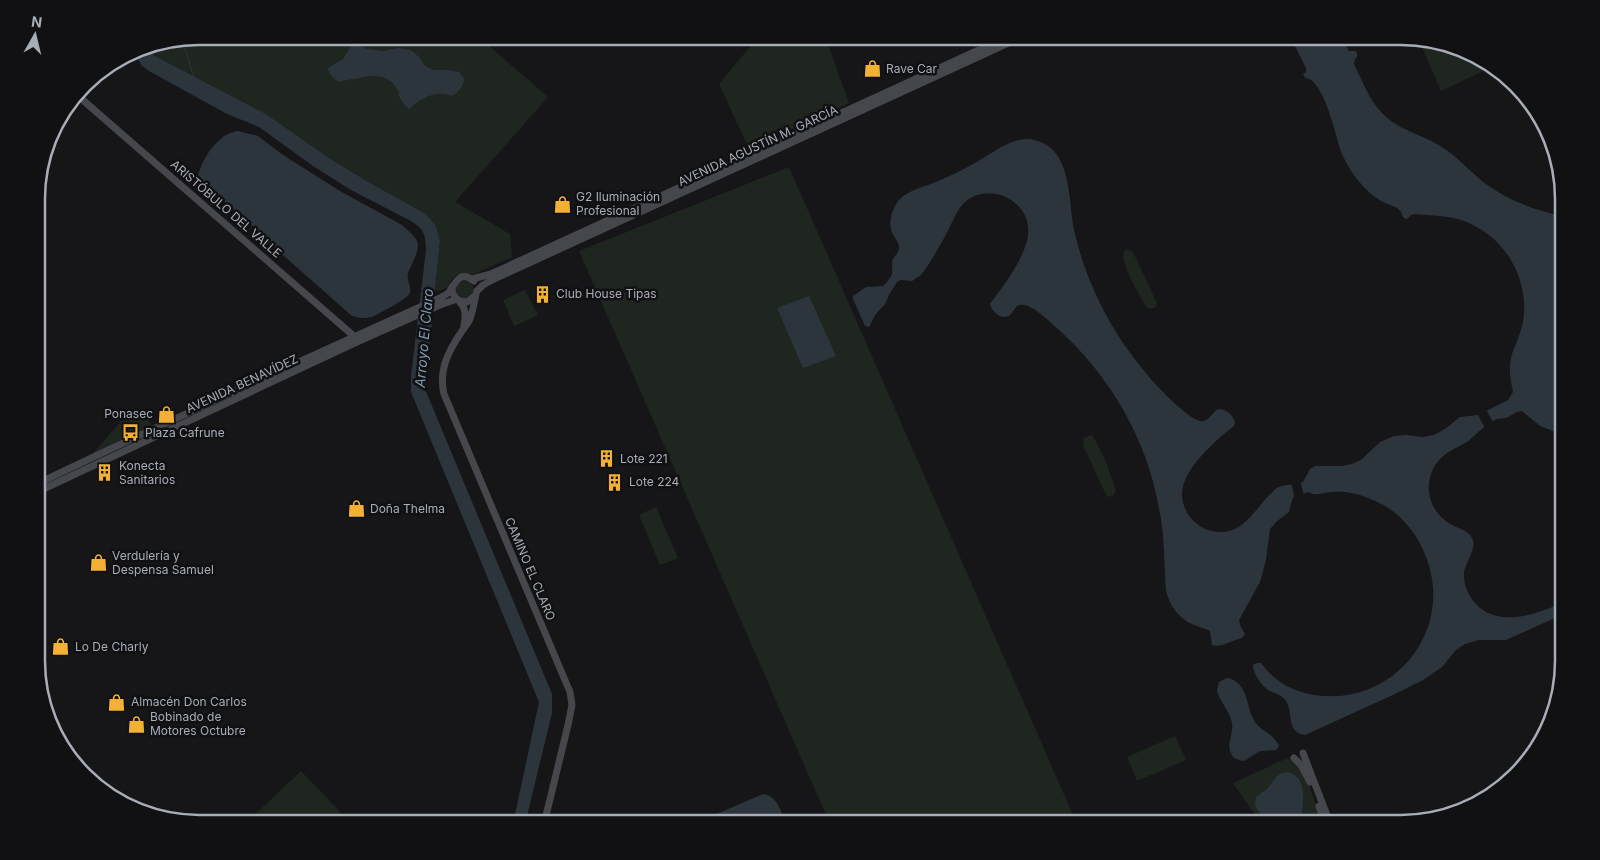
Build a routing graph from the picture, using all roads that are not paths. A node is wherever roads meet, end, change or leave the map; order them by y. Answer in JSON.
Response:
{"nodes":[{"id":1,"x":989,"y":45,"type":"edge"},
{"id":2,"x":1004,"y":45,"type":"edge"},
{"id":3,"x":82,"y":99,"type":"edge"},
{"id":4,"x":472,"y":279,"type":"junction"},
{"id":5,"x":452,"y":288,"type":"junction"},
{"id":6,"x":477,"y":292,"type":"junction"},
{"id":7,"x":458,"y":300,"type":"junction"},
{"id":8,"x":440,"y":302,"type":"junction"},
{"id":9,"x":462,"y":330,"type":"junction"},
{"id":10,"x":357,"y":338,"type":"junction"},
{"id":11,"x":45,"y":480,"type":"edge"},
{"id":12,"x":45,"y":488,"type":"edge"},
{"id":13,"x":1303,"y":753,"type":"dead end"},
{"id":14,"x":1294,"y":758,"type":"dead end"},
{"id":15,"x":546,"y":815,"type":"edge"},
{"id":16,"x":1322,"y":815,"type":"edge"},
{"id":17,"x":1327,"y":815,"type":"edge"}],
"edges":[{"from":1,"to":4,"type":"main road","name":"AVENIDA AGUSTÍN M. GARCÍA"},
{"from":2,"to":6,"type":"main road","name":"AVENIDA AGUSTÍN M. GARCÍA"},
{"from":3,"to":10,"type":"main road","name":"ARISTÓBULO DEL VALLE"},
{"from":4,"to":5,"type":"main road"},
{"from":4,"to":6,"type":"main road"},
{"from":5,"to":7,"type":"main road"},
{"from":5,"to":8,"type":"main road","name":"AVENIDA BENAVÍDEZ"},
{"from":6,"to":7,"type":"main road"},
{"from":6,"to":9,"type":"main road","name":"CAMINO EL CLARO"},
{"from":7,"to":8,"type":"main road","name":"AVENIDA BENAVÍDEZ"},
{"from":7,"to":9,"type":"main road","name":"CAMINO EL CLARO"},
{"from":8,"to":10,"type":"main road","name":"AVENIDA BENAVÍDEZ"},
{"from":9,"to":15,"type":"main road","name":"CAMINO EL CLARO"},
{"from":10,"to":11,"type":"main road","name":"AVENIDA BENAVÍDEZ"},
{"from":10,"to":12,"type":"main road","name":"AVENIDA BENAVÍDEZ"},
{"from":13,"to":17,"type":"main road"},
{"from":14,"to":16,"type":"main road"}]}
